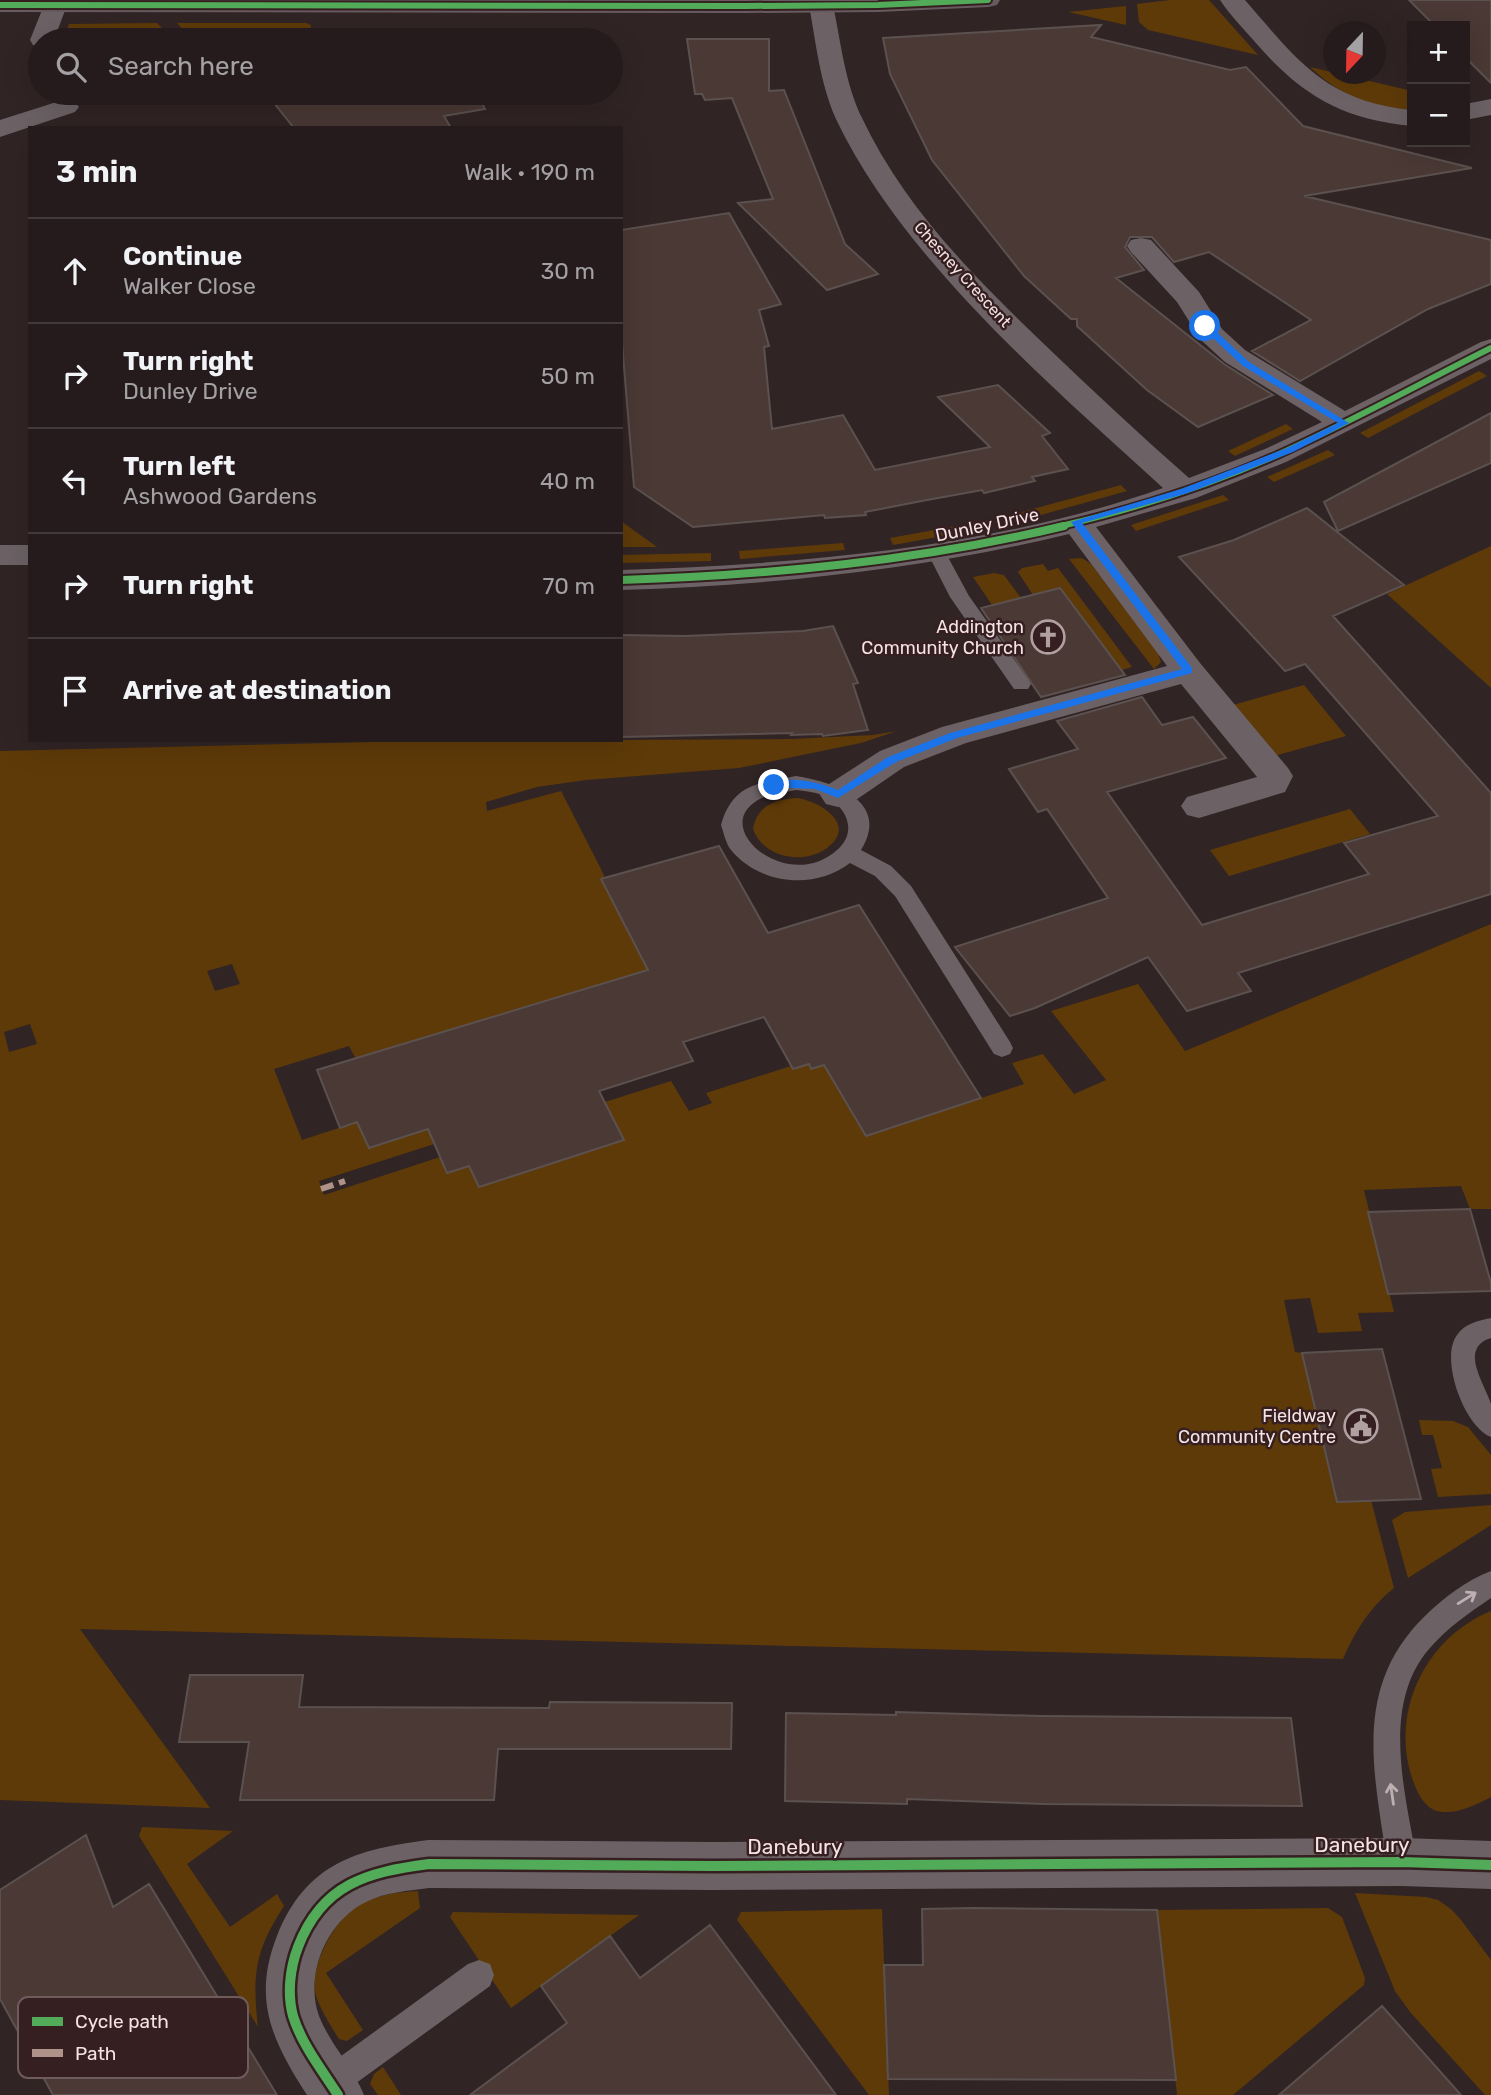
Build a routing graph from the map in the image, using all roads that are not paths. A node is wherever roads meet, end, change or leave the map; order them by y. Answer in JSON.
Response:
{"nodes":[{"id":1,"x":988,"y":0,"type":"edge"},
{"id":2,"x":1231,"y":0,"type":"edge"},
{"id":3,"x":300,"y":3,"type":"edge"},
{"id":4,"x":668,"y":3,"type":"edge"},
{"id":5,"x":0,"y":5,"type":"edge"},
{"id":6,"x":55,"y":5,"type":"junction"},
{"id":7,"x":821,"y":5,"type":"junction"},
{"id":8,"x":46,"y":28,"type":"edge"},
{"id":9,"x":50,"y":105,"type":"edge"},
{"id":10,"x":65,"y":105,"type":"edge"},
{"id":11,"x":1491,"y":107,"type":"edge"},
{"id":12,"x":1470,"y":111,"type":"edge"},
{"id":13,"x":1407,"y":117,"type":"edge"},
{"id":14,"x":84,"y":126,"type":"edge"},
{"id":15,"x":0,"y":129,"type":"edge"},
{"id":16,"x":1141,"y":246,"type":"dead end"},
{"id":17,"x":1491,"y":348,"type":"edge"},
{"id":18,"x":1344,"y":423,"type":"junction"},
{"id":19,"x":1185,"y":491,"type":"junction"},
{"id":20,"x":1076,"y":522,"type":"junction"},
{"id":21,"x":936,"y":552,"type":"junction"},
{"id":22,"x":0,"y":555,"type":"edge"},
{"id":23,"x":28,"y":555,"type":"edge"},
{"id":24,"x":623,"y":580,"type":"edge"},
{"id":25,"x":1188,"y":671,"type":"junction"},
{"id":26,"x":1021,"y":684,"type":"dead end"},
{"id":27,"x":838,"y":795,"type":"junction"},
{"id":28,"x":1199,"y":806,"type":"dead end"},
{"id":29,"x":849,"y":853,"type":"junction"},
{"id":30,"x":1002,"y":1048,"type":"dead end"},
{"id":31,"x":1491,"y":1328,"type":"edge"},
{"id":32,"x":1491,"y":1426,"type":"edge"},
{"id":33,"x":1491,"y":1583,"type":"edge"},
{"id":34,"x":1402,"y":1862,"type":"junction"},
{"id":35,"x":1491,"y":1865,"type":"edge"},
{"id":36,"x":479,"y":1975,"type":"dead end"},
{"id":37,"x":334,"y":2089,"type":"edge"}],
"edges":[{"from":1,"to":7,"type":"street"},
{"from":2,"to":13,"type":"street"},
{"from":3,"to":4,"type":"street"},
{"from":3,"to":6,"type":"street"},
{"from":4,"to":7,"type":"street"},
{"from":5,"to":6,"type":"street"},
{"from":6,"to":8,"type":"street"},
{"from":7,"to":19,"type":"street","name":"Chesney Crescent"},
{"from":9,"to":15,"type":"street"},
{"from":10,"to":14,"type":"street"},
{"from":11,"to":12,"type":"street"},
{"from":16,"to":18,"type":"street"},
{"from":17,"to":18,"type":"street","name":"Dunley Drive"},
{"from":18,"to":19,"type":"street","name":"Dunley Drive"},
{"from":19,"to":20,"type":"street","name":"Dunley Drive"},
{"from":20,"to":21,"type":"street","name":"Dunley Drive"},
{"from":20,"to":25,"type":"street"},
{"from":21,"to":24,"type":"street","name":"Dunley Drive"},
{"from":21,"to":26,"type":"lane"},
{"from":22,"to":23,"type":"street"},
{"from":25,"to":27,"type":"street"},
{"from":25,"to":28,"type":"street"},
{"from":27,"to":29,"type":"lane"},
{"from":27,"to":29,"type":"lane"},
{"from":29,"to":30,"type":"lane"},
{"from":31,"to":32,"type":"lane"},
{"from":34,"to":33,"type":"lane","one_way":true},
{"from":34,"to":35,"type":"street","name":"Danebury"},
{"from":34,"to":37,"type":"street","name":"Danebury"},
{"from":36,"to":37,"type":"lane"}]}
